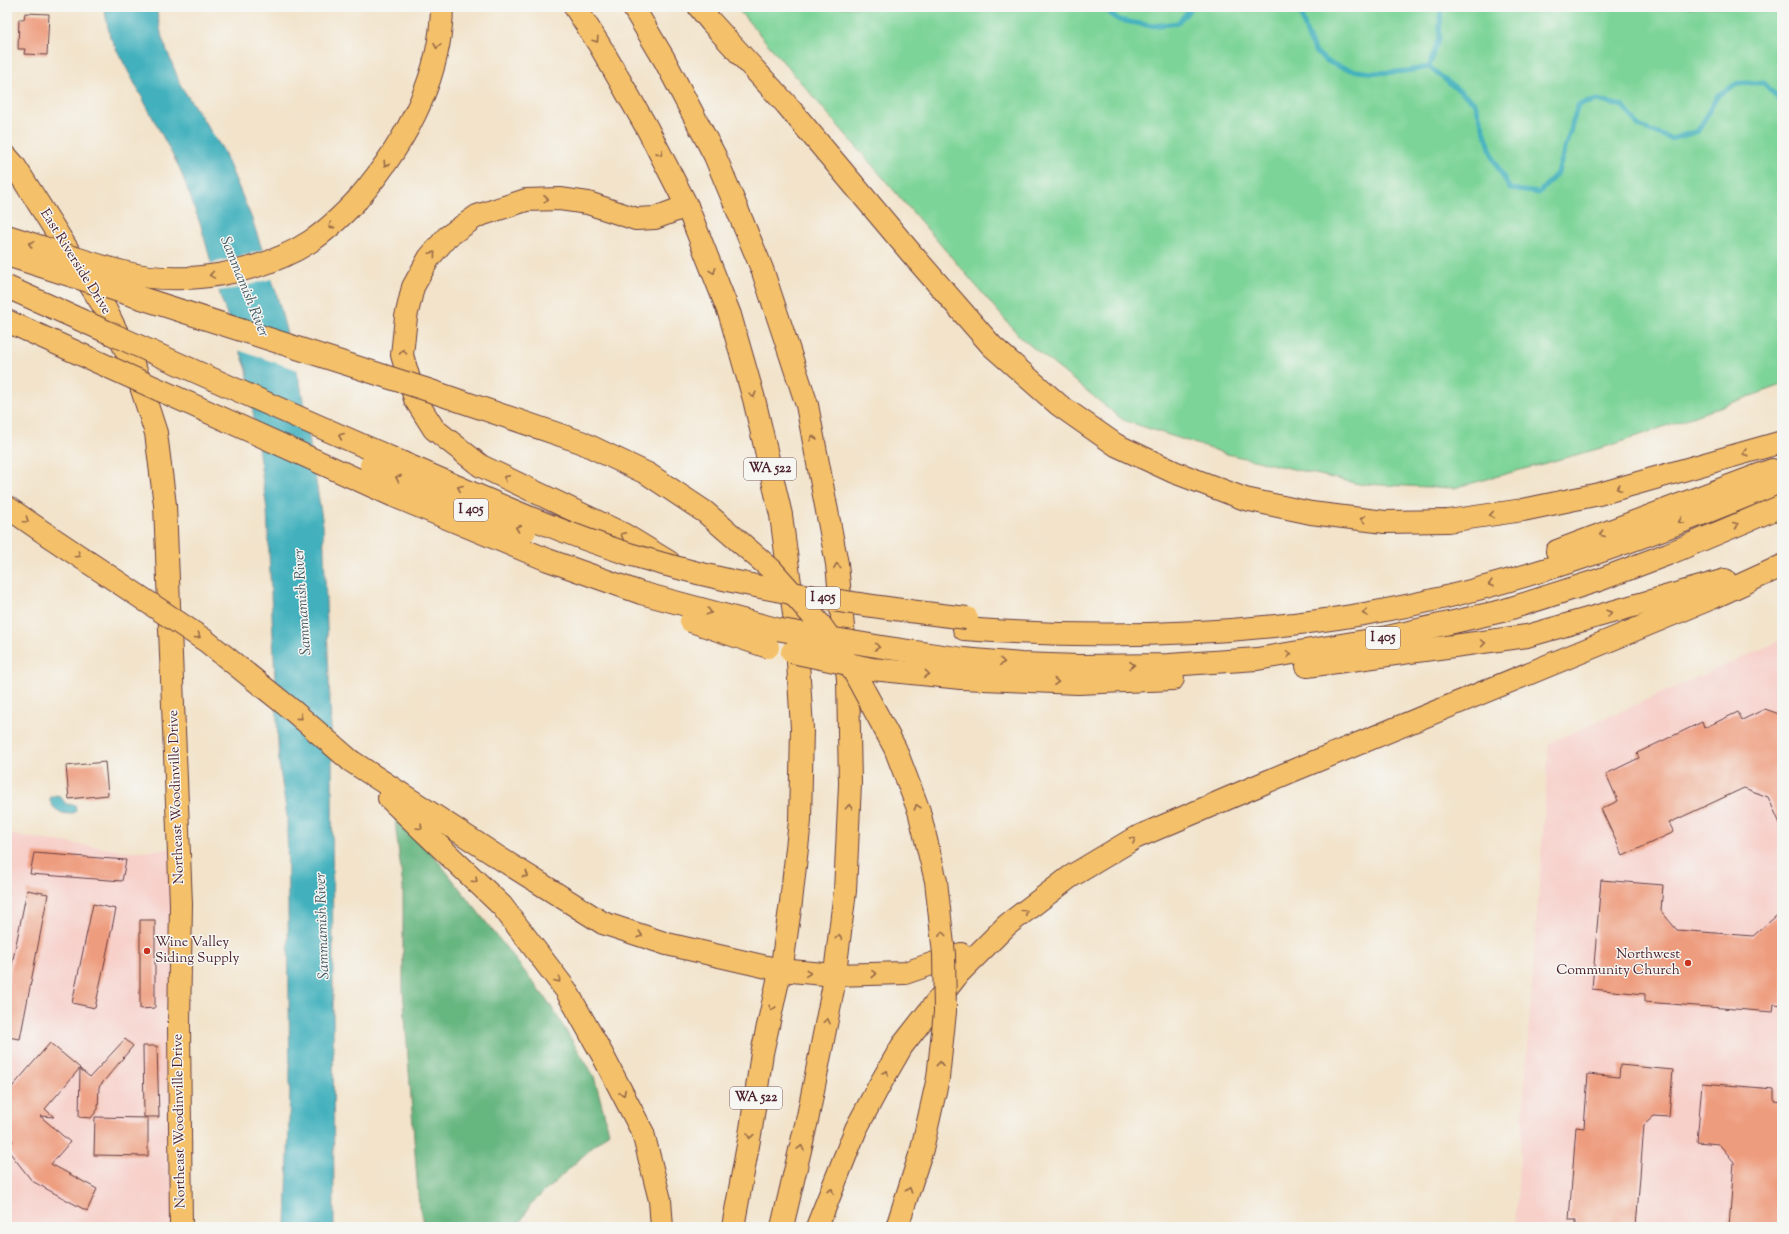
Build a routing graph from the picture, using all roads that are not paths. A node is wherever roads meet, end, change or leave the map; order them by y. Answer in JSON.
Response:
{"nodes":[{"id":1,"x":442,"y":7,"type":"edge"},
{"id":2,"x":574,"y":7,"type":"edge"},
{"id":3,"x":633,"y":7,"type":"edge"},
{"id":4,"x":699,"y":7,"type":"edge"},
{"id":5,"x":7,"y":157,"type":"edge"},
{"id":6,"x":688,"y":206,"type":"junction"},
{"id":7,"x":7,"y":236,"type":"edge"},
{"id":8,"x":7,"y":255,"type":"edge"},
{"id":9,"x":7,"y":287,"type":"edge"},
{"id":10,"x":7,"y":300,"type":"edge"},
{"id":11,"x":7,"y":321,"type":"edge"},
{"id":12,"x":19,"y":335,"type":"edge"},
{"id":13,"x":136,"y":371,"type":"joint"},
{"id":14,"x":1782,"y":442,"type":"edge"},
{"id":15,"x":1782,"y":466,"type":"edge"},
{"id":16,"x":1782,"y":481,"type":"edge"},
{"id":17,"x":1782,"y":506,"type":"edge"},
{"id":18,"x":7,"y":507,"type":"edge"},
{"id":19,"x":1782,"y":521,"type":"edge"},
{"id":20,"x":1782,"y":565,"type":"edge"},
{"id":21,"x":681,"y":569,"type":"junction"},
{"id":22,"x":965,"y":624,"type":"junction"},
{"id":23,"x":1333,"y":662,"type":"junction"},
{"id":24,"x":962,"y":668,"type":"junction"},
{"id":25,"x":351,"y":761,"type":"junction"},
{"id":26,"x":1007,"y":925,"type":"junction"},
{"id":27,"x":780,"y":970,"type":"junction"},
{"id":28,"x":835,"y":975,"type":"junction"},
{"id":29,"x":181,"y":1227,"type":"edge"},
{"id":30,"x":662,"y":1227,"type":"edge"},
{"id":31,"x":733,"y":1227,"type":"edge"},
{"id":32,"x":782,"y":1227,"type":"edge"},
{"id":33,"x":817,"y":1227,"type":"edge"},
{"id":34,"x":897,"y":1227,"type":"edge"}],
"edges":[{"from":1,"to":7,"type":"main road","one_way":true,"bridge":true},
{"from":2,"to":6,"type":"main road","number":"WA 522","one_way":true},
{"from":28,"to":3,"type":"main road","number":"WA 522","one_way":true},
{"from":14,"to":4,"type":"main road","one_way":true},
{"from":5,"to":13,"type":"main road","name":"East Riverside Drive"},
{"from":21,"to":6,"type":"main road","one_way":true,"bridge":true},
{"from":6,"to":27,"type":"main road","number":"WA 522","one_way":true},
{"from":34,"to":8,"type":"main road","one_way":true,"bridge":true},
{"from":21,"to":9,"type":"main road","number":"I 405","one_way":true,"bridge":true},
{"from":22,"to":10,"type":"main road","number":"I 405","one_way":true,"bridge":true},
{"from":11,"to":12,"type":"main road","number":"I 405"},
{"from":12,"to":24,"type":"main road","number":"I 405","one_way":true,"bridge":true},
{"from":13,"to":29,"type":"main road","name":"Northeast Woodinville Drive"},
{"from":15,"to":22,"type":"main road","number":"I 405","one_way":true},
{"from":16,"to":22,"type":"main road","number":"I 405","one_way":true},
{"from":24,"to":17,"type":"main road","number":"I 405","one_way":true},
{"from":18,"to":25,"type":"main road","one_way":true,"bridge":true},
{"from":19,"to":23,"type":"main road","number":"I 405"},
{"from":23,"to":20,"type":"main road","one_way":true},
{"from":26,"to":20,"type":"main road","one_way":true},
{"from":21,"to":22,"type":"main road","number":"I 405","bridge":true},
{"from":24,"to":23,"type":"main road","number":"I 405","one_way":true},
{"from":25,"to":27,"type":"main road","one_way":true},
{"from":25,"to":30,"type":"main road","one_way":true},
{"from":28,"to":26,"type":"main road","one_way":true},
{"from":33,"to":26,"type":"main road","one_way":true},
{"from":27,"to":28,"type":"main road","one_way":true},
{"from":27,"to":31,"type":"main road","number":"WA 522","one_way":true},
{"from":32,"to":28,"type":"main road","number":"WA 522","one_way":true}]}
